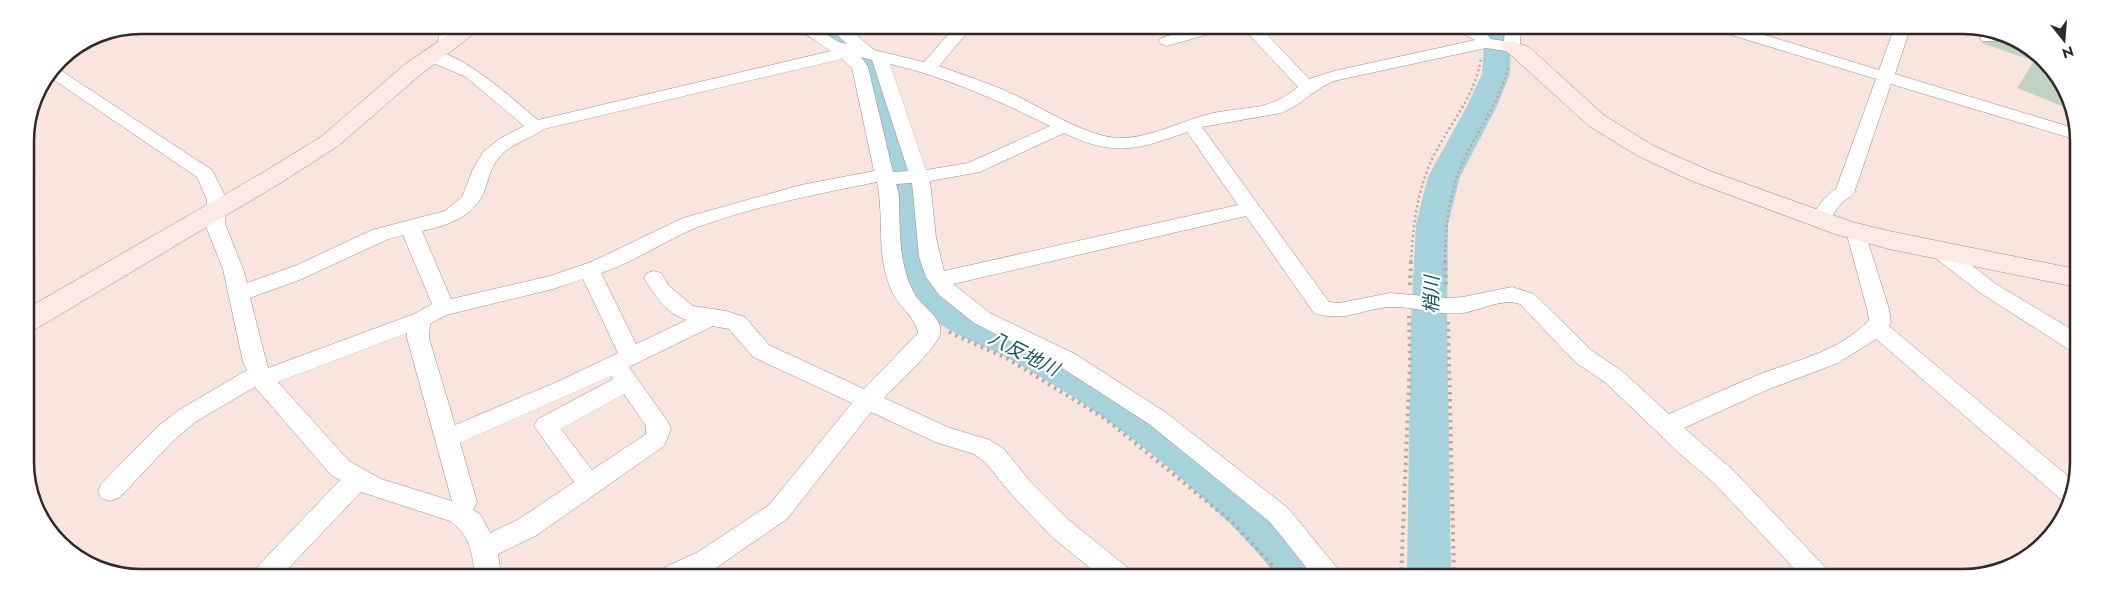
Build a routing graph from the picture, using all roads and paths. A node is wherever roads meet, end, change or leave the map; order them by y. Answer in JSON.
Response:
{"nodes":[{"id":1,"x":457,"y":34,"type":"edge"},
{"id":2,"x":820,"y":34,"type":"edge"},
{"id":3,"x":958,"y":34,"type":"edge"},
{"id":4,"x":1194,"y":34,"type":"edge"},
{"id":5,"x":1258,"y":34,"type":"edge"},
{"id":6,"x":1476,"y":34,"type":"edge"},
{"id":7,"x":1744,"y":34,"type":"edge"},
{"id":8,"x":1900,"y":34,"type":"edge"},
{"id":9,"x":1510,"y":40,"type":"edge"},
{"id":10,"x":443,"y":41,"type":"edge"},
{"id":11,"x":837,"y":41,"type":"edge"},
{"id":12,"x":1167,"y":42,"type":"dead end"},
{"id":13,"x":1486,"y":43,"type":"junction"},
{"id":14,"x":874,"y":54,"type":"junction"},
{"id":15,"x":928,"y":68,"type":"junction"},
{"id":16,"x":57,"y":74,"type":"edge"},
{"id":17,"x":1884,"y":77,"type":"junction"},
{"id":18,"x":1309,"y":88,"type":"junction"},
{"id":19,"x":1191,"y":124,"type":"junction"},
{"id":20,"x":536,"y":126,"type":"junction"},
{"id":21,"x":1065,"y":126,"type":"junction"},
{"id":22,"x":2069,"y":134,"type":"edge"},
{"id":23,"x":920,"y":175,"type":"junction"},
{"id":24,"x":885,"y":177,"type":"junction"},
{"id":25,"x":1251,"y":208,"type":"junction"},
{"id":26,"x":217,"y":209,"type":"junction"},
{"id":27,"x":1820,"y":219,"type":"junction"},
{"id":28,"x":411,"y":229,"type":"junction"},
{"id":29,"x":1856,"y":231,"type":"junction"},
{"id":30,"x":1937,"y":250,"type":"junction"},
{"id":31,"x":589,"y":270,"type":"junction"},
{"id":32,"x":2070,"y":277,"type":"edge"},
{"id":33,"x":654,"y":278,"type":"dead end"},
{"id":34,"x":938,"y":280,"type":"junction"},
{"id":35,"x":238,"y":294,"type":"junction"},
{"id":36,"x":444,"y":308,"type":"junction"},
{"id":37,"x":34,"y":317,"type":"edge"},
{"id":38,"x":710,"y":318,"type":"junction"},
{"id":39,"x":422,"y":319,"type":"junction"},
{"id":40,"x":928,"y":324,"type":"junction"},
{"id":41,"x":1876,"y":327,"type":"junction"},
{"id":42,"x":2070,"y":339,"type":"edge"},
{"id":43,"x":625,"y":368,"type":"junction"},
{"id":44,"x":260,"y":377,"type":"junction"},
{"id":45,"x":868,"y":400,"type":"junction"},
{"id":46,"x":1666,"y":426,"type":"junction"},
{"id":47,"x":447,"y":438,"type":"junction"},
{"id":48,"x":357,"y":479,"type":"junction"},
{"id":49,"x":590,"y":485,"type":"junction"},
{"id":50,"x":2067,"y":490,"type":"edge"},
{"id":51,"x":110,"y":491,"type":"dead end"},
{"id":52,"x":458,"y":513,"type":"junction"},
{"id":53,"x":483,"y":549,"type":"junction"},
{"id":54,"x":272,"y":569,"type":"edge"},
{"id":55,"x":487,"y":569,"type":"edge"},
{"id":56,"x":687,"y":569,"type":"edge"},
{"id":57,"x":1110,"y":569,"type":"edge"},
{"id":58,"x":1276,"y":569,"type":"edge"},
{"id":59,"x":1323,"y":569,"type":"edge"},
{"id":60,"x":1810,"y":569,"type":"edge"}],
"edges":[{"from":1,"to":10,"type":"street"},
{"from":2,"to":11,"type":"street"},
{"from":3,"to":15,"type":"street"},
{"from":4,"to":12,"type":"street"},
{"from":5,"to":18,"type":"street"},
{"from":6,"to":13,"type":"street"},
{"from":7,"to":17,"type":"street"},
{"from":8,"to":17,"type":"street"},
{"from":9,"to":13,"type":"street"},
{"from":9,"to":27,"type":"street"},
{"from":10,"to":20,"type":"street"},
{"from":10,"to":26,"type":"street"},
{"from":11,"to":14,"type":"street"},
{"from":11,"to":20,"type":"street"},
{"from":11,"to":24,"type":"street"},
{"from":13,"to":18,"type":"street"},
{"from":14,"to":15,"type":"street"},
{"from":14,"to":23,"type":"street"},
{"from":15,"to":21,"type":"street"},
{"from":16,"to":26,"type":"street"},
{"from":17,"to":22,"type":"street"},
{"from":17,"to":27,"type":"street"},
{"from":18,"to":19,"type":"street"},
{"from":19,"to":21,"type":"street"},
{"from":19,"to":25,"type":"street"},
{"from":20,"to":28,"type":"street"},
{"from":21,"to":23,"type":"street"},
{"from":23,"to":24,"type":"street"},
{"from":23,"to":34,"type":"street"},
{"from":24,"to":31,"type":"street"},
{"from":24,"to":40,"type":"street"},
{"from":25,"to":34,"type":"street"},
{"from":25,"to":46,"type":"street"},
{"from":26,"to":35,"type":"street"},
{"from":26,"to":37,"type":"street"},
{"from":27,"to":29,"type":"street"},
{"from":28,"to":35,"type":"street"},
{"from":28,"to":36,"type":"street"},
{"from":29,"to":30,"type":"street"},
{"from":29,"to":41,"type":"street"},
{"from":30,"to":32,"type":"street"},
{"from":30,"to":42,"type":"street"},
{"from":31,"to":36,"type":"street"},
{"from":31,"to":43,"type":"street"},
{"from":33,"to":38,"type":"street"},
{"from":34,"to":59,"type":"street"},
{"from":35,"to":44,"type":"street"},
{"from":36,"to":39,"type":"street"},
{"from":38,"to":43,"type":"street"},
{"from":38,"to":45,"type":"street"},
{"from":39,"to":44,"type":"street"},
{"from":39,"to":47,"type":"street"},
{"from":40,"to":45,"type":"street"},
{"from":40,"to":58,"type":"path"},
{"from":41,"to":46,"type":"street"},
{"from":41,"to":50,"type":"street"},
{"from":43,"to":47,"type":"street"},
{"from":43,"to":49,"type":"street"},
{"from":43,"to":49,"type":"street"},
{"from":44,"to":48,"type":"street"},
{"from":44,"to":51,"type":"street"},
{"from":45,"to":56,"type":"street"},
{"from":45,"to":57,"type":"street"},
{"from":46,"to":60,"type":"street"},
{"from":47,"to":52,"type":"street"},
{"from":48,"to":52,"type":"street"},
{"from":48,"to":54,"type":"street"},
{"from":49,"to":53,"type":"street"},
{"from":52,"to":53,"type":"street"},
{"from":53,"to":55,"type":"street"}]}
